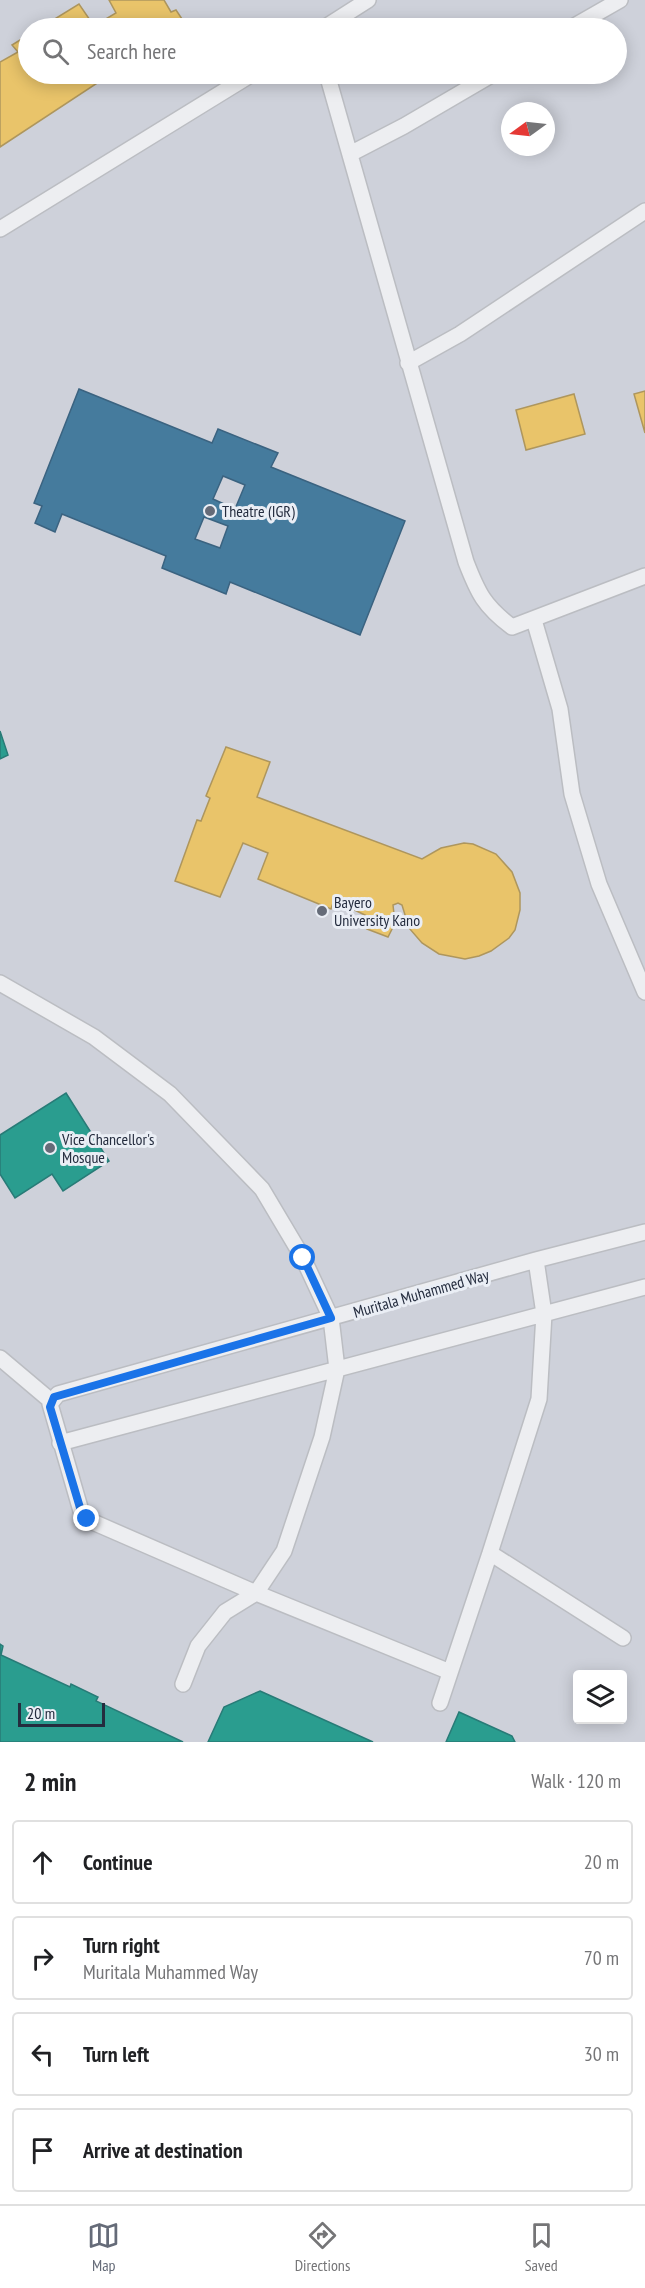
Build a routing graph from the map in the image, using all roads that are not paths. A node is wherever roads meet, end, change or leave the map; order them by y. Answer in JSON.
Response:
{"nodes":[{"id":1,"x":368,"y":0,"type":"edge"},
{"id":2,"x":620,"y":0,"type":"edge"},
{"id":3,"x":340,"y":18,"type":"edge"},
{"id":4,"x":588,"y":18,"type":"edge"},
{"id":5,"x":236,"y":84,"type":"edge"},
{"id":6,"x":330,"y":84,"type":"edge"},
{"id":7,"x":476,"y":84,"type":"edge"},
{"id":8,"x":350,"y":154,"type":"junction"},
{"id":9,"x":645,"y":211,"type":"edge"},
{"id":10,"x":0,"y":229,"type":"edge"},
{"id":11,"x":408,"y":363,"type":"junction"},
{"id":12,"x":645,"y":576,"type":"edge"},
{"id":13,"x":534,"y":620,"type":"junction"},
{"id":14,"x":0,"y":982,"type":"edge"},
{"id":15,"x":645,"y":992,"type":"edge"},
{"id":16,"x":645,"y":1232,"type":"edge"},
{"id":17,"x":536,"y":1260,"type":"junction"},
{"id":18,"x":645,"y":1287,"type":"edge"},
{"id":19,"x":544,"y":1314,"type":"junction"},
{"id":20,"x":331,"y":1318,"type":"junction"},
{"id":21,"x":0,"y":1358,"type":"edge"},
{"id":22,"x":337,"y":1370,"type":"junction"},
{"id":23,"x":54,"y":1398,"type":"junction"},
{"id":24,"x":60,"y":1443,"type":"junction"},
{"id":25,"x":490,"y":1553,"type":"junction"},
{"id":26,"x":256,"y":1593,"type":"junction"},
{"id":27,"x":623,"y":1638,"type":"dead end"},
{"id":28,"x":450,"y":1672,"type":"junction"},
{"id":29,"x":183,"y":1684,"type":"dead end"},
{"id":30,"x":440,"y":1703,"type":"dead end"}],
"edges":[{"from":1,"to":3,"type":"lane"},
{"from":2,"to":4,"type":"lane"},
{"from":5,"to":10,"type":"lane"},
{"from":6,"to":8,"type":"lane"},
{"from":7,"to":8,"type":"lane"},
{"from":8,"to":11,"type":"lane"},
{"from":9,"to":11,"type":"lane"},
{"from":11,"to":13,"type":"lane"},
{"from":12,"to":13,"type":"lane"},
{"from":13,"to":15,"type":"lane"},
{"from":14,"to":20,"type":"lane"},
{"from":16,"to":17,"type":"lane","name":"Muritala Muhammed Way"},
{"from":17,"to":19,"type":"lane"},
{"from":17,"to":20,"type":"lane","name":"Muritala Muhammed Way"},
{"from":18,"to":19,"type":"lane"},
{"from":19,"to":22,"type":"lane"},
{"from":19,"to":25,"type":"lane"},
{"from":20,"to":22,"type":"lane"},
{"from":20,"to":23,"type":"lane","name":"Muritala Muhammed Way"},
{"from":21,"to":23,"type":"lane"},
{"from":22,"to":24,"type":"lane"},
{"from":22,"to":26,"type":"lane"},
{"from":23,"to":24,"type":"lane"},
{"from":24,"to":26,"type":"lane"},
{"from":25,"to":27,"type":"lane"},
{"from":25,"to":28,"type":"lane"},
{"from":26,"to":28,"type":"lane"},
{"from":26,"to":29,"type":"lane"},
{"from":28,"to":30,"type":"lane"}]}
